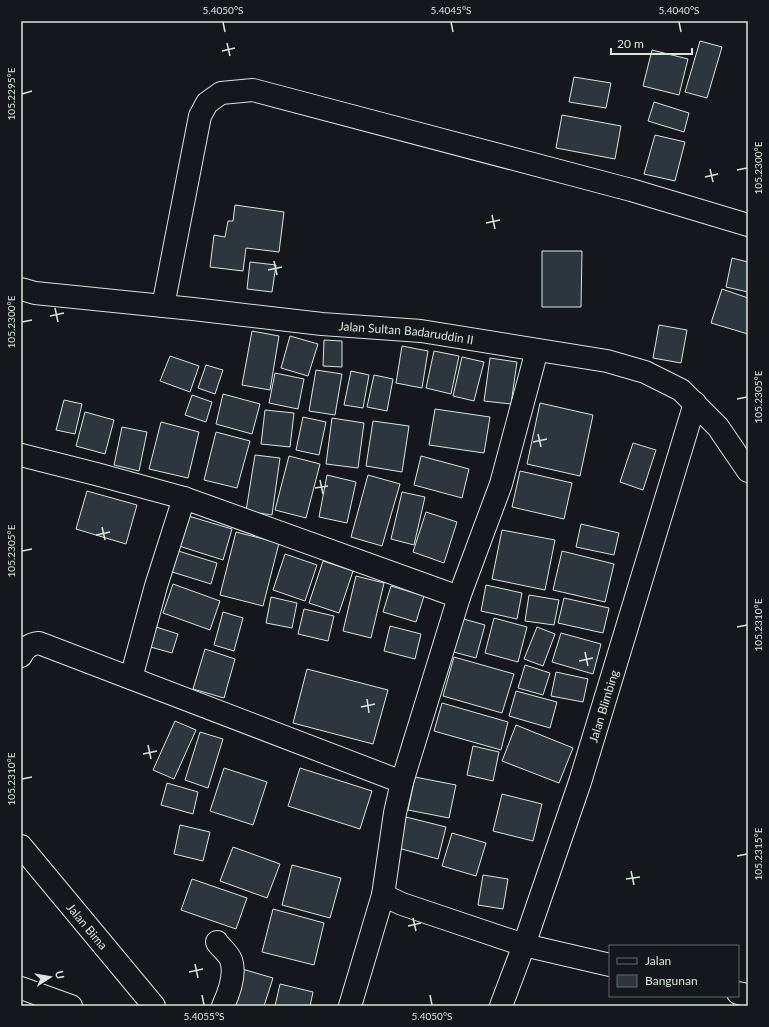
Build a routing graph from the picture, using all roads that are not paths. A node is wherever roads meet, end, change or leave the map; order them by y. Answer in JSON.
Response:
{"nodes":[{"id":1,"x":748,"y":225,"type":"edge"},
{"id":2,"x":21,"y":289,"type":"edge"},
{"id":3,"x":163,"y":306,"type":"junction"},
{"id":4,"x":537,"y":350,"type":"junction"},
{"id":5,"x":695,"y":404,"type":"junction"},
{"id":6,"x":21,"y":456,"type":"edge"},
{"id":7,"x":748,"y":471,"type":"edge"},
{"id":8,"x":184,"y":498,"type":"junction"},
{"id":9,"x":459,"y":597,"type":"junction"},
{"id":10,"x":21,"y":656,"type":"edge"},
{"id":11,"x":131,"y":678,"type":"junction"},
{"id":12,"x":402,"y":782,"type":"junction"},
{"id":13,"x":21,"y":846,"type":"edge"},
{"id":14,"x":383,"y":895,"type":"junction"},
{"id":15,"x":217,"y":942,"type":"dead end"},
{"id":16,"x":524,"y":945,"type":"junction"},
{"id":17,"x":609,"y":965,"type":"edge"},
{"id":18,"x":21,"y":988,"type":"edge"},
{"id":19,"x":71,"y":1006,"type":"edge"},
{"id":20,"x":154,"y":1006,"type":"edge"},
{"id":21,"x":223,"y":1006,"type":"edge"},
{"id":22,"x":350,"y":1006,"type":"edge"},
{"id":23,"x":501,"y":1006,"type":"edge"}],
"edges":[{"from":1,"to":3,"type":"street"},
{"from":2,"to":3,"type":"street","name":"Jalan Sultan Badaruddin II"},
{"from":3,"to":4,"type":"street","name":"Jalan Sultan Badaruddin II"},
{"from":4,"to":5,"type":"street","name":"Jalan Sultan Badaruddin II"},
{"from":4,"to":9,"type":"street"},
{"from":5,"to":7,"type":"street","name":"Jalan Sultan Badaruddin II"},
{"from":5,"to":16,"type":"street","name":"Jalan Blimbing"},
{"from":6,"to":8,"type":"street"},
{"from":8,"to":9,"type":"street"},
{"from":8,"to":11,"type":"street"},
{"from":9,"to":12,"type":"street"},
{"from":10,"to":11,"type":"street"},
{"from":11,"to":12,"type":"street"},
{"from":12,"to":14,"type":"street"},
{"from":13,"to":20,"type":"street","name":"Jalan Bima"},
{"from":14,"to":16,"type":"street"},
{"from":14,"to":22,"type":"street"},
{"from":15,"to":21,"type":"street"},
{"from":16,"to":17,"type":"street"},
{"from":16,"to":23,"type":"street","name":"Jalan Blimbing"},
{"from":18,"to":19,"type":"street"}]}
